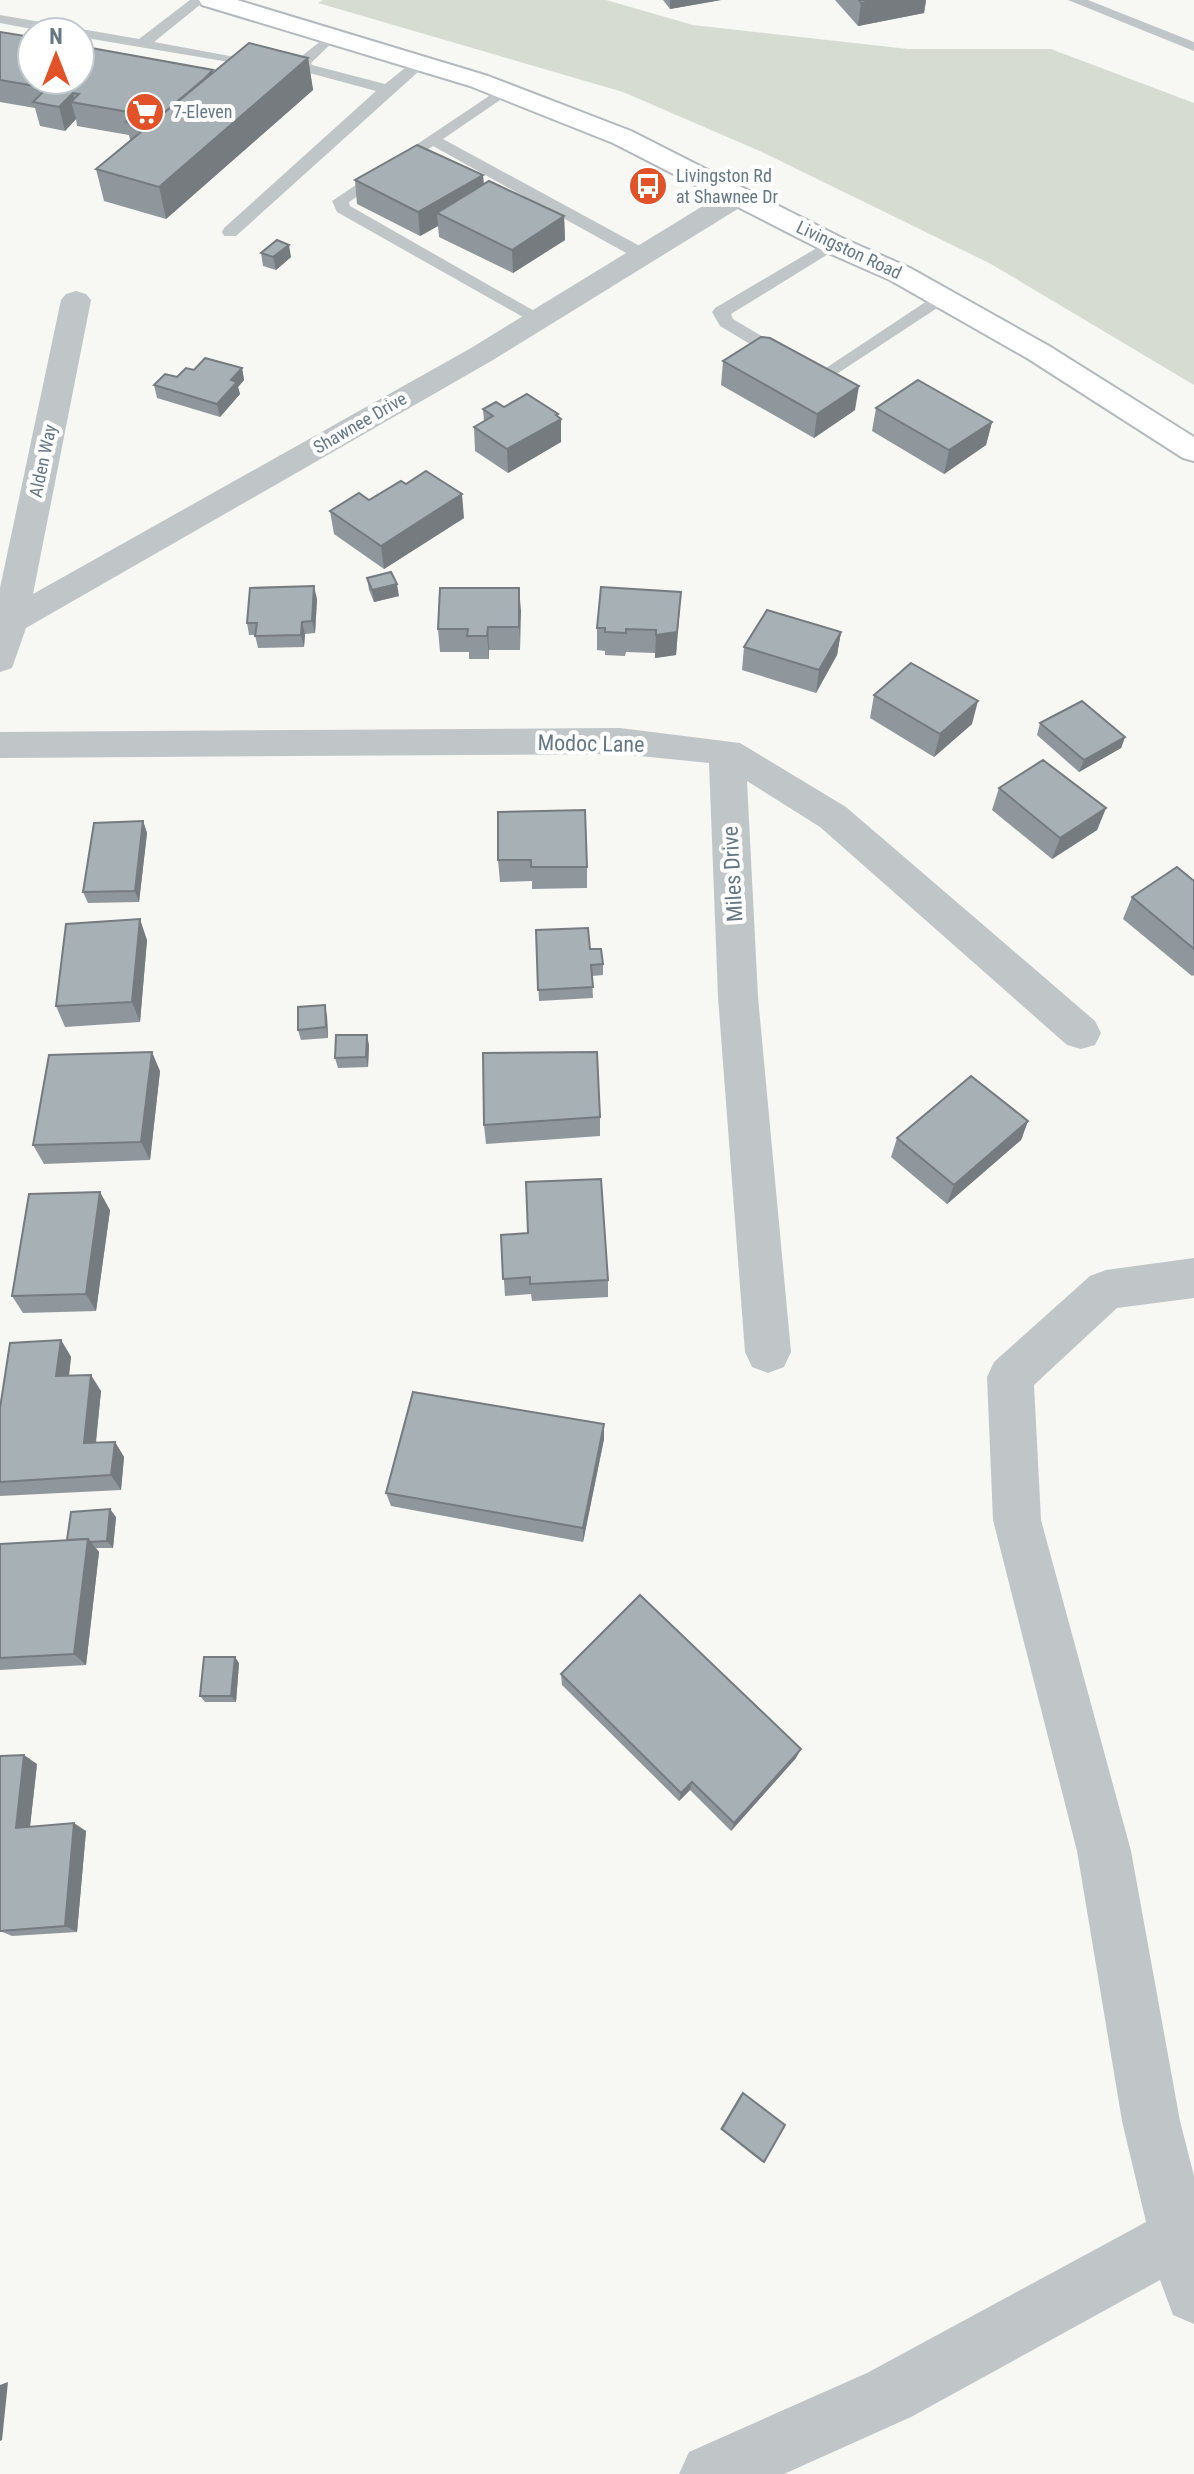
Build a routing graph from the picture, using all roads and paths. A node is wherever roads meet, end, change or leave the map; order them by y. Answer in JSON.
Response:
{"nodes":[{"id":1,"x":199,"y":0,"type":"edge"},
{"id":2,"x":211,"y":0,"type":"edge"},
{"id":3,"x":1075,"y":0,"type":"edge"},
{"id":4,"x":96,"y":36,"type":"edge"},
{"id":5,"x":332,"y":36,"type":"junction"},
{"id":6,"x":142,"y":44,"type":"junction"},
{"id":7,"x":1194,"y":47,"type":"edge"},
{"id":8,"x":230,"y":60,"type":"edge"},
{"id":9,"x":420,"y":63,"type":"junction"},
{"id":10,"x":387,"y":89,"type":"junction"},
{"id":11,"x":504,"y":91,"type":"junction"},
{"id":12,"x":432,"y":139,"type":"junction"},
{"id":13,"x":739,"y":196,"type":"junction"},
{"id":14,"x":230,"y":232,"type":"dead end"},
{"id":15,"x":832,"y":244,"type":"junction"},
{"id":16,"x":643,"y":255,"type":"junction"},
{"id":17,"x":942,"y":299,"type":"junction"},
{"id":18,"x":76,"y":300,"type":"dead end"},
{"id":19,"x":537,"y":320,"type":"junction"},
{"id":20,"x":1194,"y":451,"type":"edge"},
{"id":21,"x":10,"y":622,"type":"junction"},
{"id":22,"x":0,"y":660,"type":"edge"},
{"id":23,"x":0,"y":745,"type":"edge"},
{"id":24,"x":727,"y":752,"type":"junction"},
{"id":25,"x":1081,"y":1033,"type":"dead end"},
{"id":26,"x":1194,"y":1278,"type":"edge"},
{"id":27,"x":768,"y":1352,"type":"dead end"},
{"id":28,"x":1179,"y":2237,"type":"junction"},
{"id":29,"x":1194,"y":2294,"type":"edge"},
{"id":30,"x":711,"y":2474,"type":"edge"}],
"edges":[{"from":1,"to":6,"type":"lane"},
{"from":2,"to":5,"type":"main road","name":"Livingston Road"},
{"from":3,"to":7,"type":"lane"},
{"from":4,"to":6,"type":"lane"},
{"from":5,"to":9,"type":"main road","name":"Livingston Road"},
{"from":5,"to":10,"type":"lane"},
{"from":6,"to":8,"type":"lane"},
{"from":9,"to":10,"type":"lane"},
{"from":9,"to":11,"type":"main road","name":"Livingston Road"},
{"from":10,"to":14,"type":"lane"},
{"from":11,"to":12,"type":"lane"},
{"from":11,"to":13,"type":"main road","name":"Livingston Road"},
{"from":12,"to":16,"type":"lane"},
{"from":12,"to":19,"type":"lane"},
{"from":13,"to":15,"type":"main road","name":"Livingston Road"},
{"from":13,"to":16,"type":"street","name":"Shawnee Drive"},
{"from":15,"to":17,"type":"main road","name":"Livingston Road"},
{"from":15,"to":17,"type":"lane"},
{"from":16,"to":19,"type":"street","name":"Shawnee Drive"},
{"from":17,"to":20,"type":"main road","name":"Livingston Road"},
{"from":18,"to":21,"type":"street","name":"Alden Way"},
{"from":19,"to":21,"type":"street","name":"Shawnee Drive"},
{"from":21,"to":22,"type":"street"},
{"from":23,"to":24,"type":"street","name":"Modoc Lane"},
{"from":24,"to":25,"type":"street","name":"Modoc Lane"},
{"from":24,"to":27,"type":"street","name":"Miles Drive"},
{"from":26,"to":28,"type":"street"},
{"from":28,"to":29,"type":"street"},
{"from":28,"to":30,"type":"street"}]}
